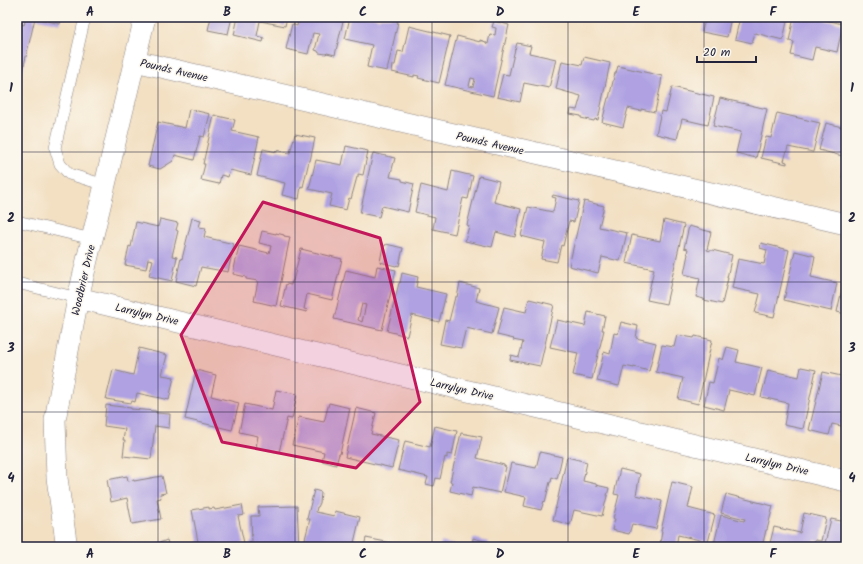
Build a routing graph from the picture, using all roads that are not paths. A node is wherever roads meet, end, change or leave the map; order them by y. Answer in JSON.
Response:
{"nodes":[{"id":1,"x":85,"y":17,"type":"edge"},
{"id":2,"x":145,"y":17,"type":"edge"},
{"id":3,"x":135,"y":61,"type":"junction"},
{"id":4,"x":105,"y":185,"type":"junction"},
{"id":5,"x":17,"y":221,"type":"edge"},
{"id":6,"x":846,"y":224,"type":"edge"},
{"id":7,"x":92,"y":239,"type":"junction"},
{"id":8,"x":17,"y":283,"type":"edge"},
{"id":9,"x":78,"y":298,"type":"junction"},
{"id":10,"x":846,"y":481,"type":"edge"},
{"id":11,"x":68,"y":547,"type":"edge"}],
"edges":[{"from":1,"to":4,"type":"lane"},
{"from":2,"to":3,"type":"street","name":"Woodbrier Drive"},
{"from":3,"to":4,"type":"street","name":"Woodbrier Drive"},
{"from":3,"to":6,"type":"street","name":"Pounds Avenue"},
{"from":4,"to":7,"type":"street","name":"Woodbrier Drive"},
{"from":5,"to":7,"type":"lane"},
{"from":7,"to":9,"type":"street","name":"Woodbrier Drive"},
{"from":8,"to":9,"type":"lane"},
{"from":9,"to":10,"type":"street","name":"Larrylyn Drive"},
{"from":9,"to":11,"type":"street","name":"Woodbrier Drive"}]}
